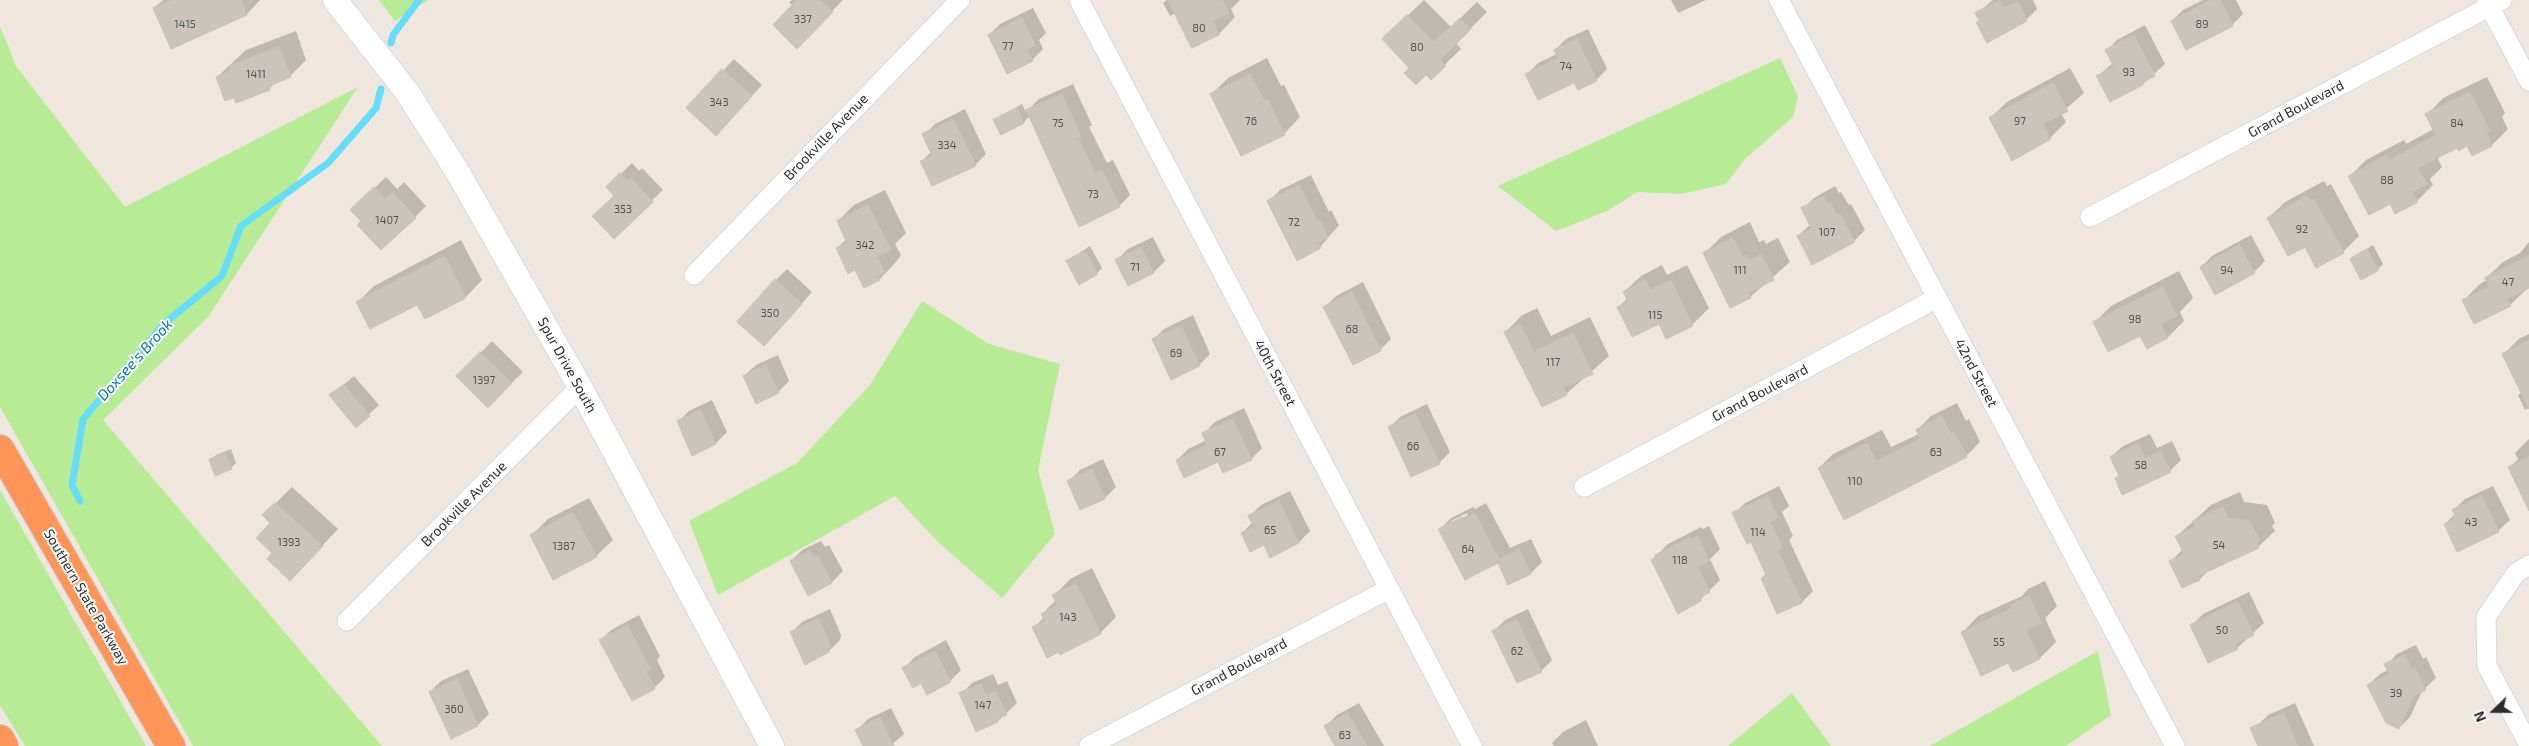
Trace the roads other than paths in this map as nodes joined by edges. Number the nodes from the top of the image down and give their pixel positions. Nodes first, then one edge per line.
1 (335, 0) edge
2 (960, 0) edge
3 (1079, 0) edge
4 (1779, 0) edge
5 (2493, 2) edge
6 (2529, 81) edge
7 (2090, 218) dead end
8 (694, 275) dead end
9 (1936, 298) junction
10 (580, 387) junction
11 (0, 449) edge
12 (1584, 487) dead end
13 (2529, 566) edge
14 (1389, 589) junction
15 (347, 621) dead end
16 (0, 739) edge
17 (2529, 745) edge
18 (4, 746) edge
19 (171, 746) edge
20 (772, 746) edge
21 (1089, 746) edge
22 (1472, 746) edge
23 (2175, 746) edge

1 - 10 street, Spur Drive South
2 - 8 street, Brookville Avenue
3 - 14 street, 40th Street
4 - 9 street, 42nd Street
5 - 6 street
5 - 7 street, Grand Boulevard
9 - 12 street, Grand Boulevard
9 - 23 street, 42nd Street
10 - 15 street, Brookville Avenue
10 - 20 street, Spur Drive South
11 - 19 highway, Southern State Parkway
13 - 17 street
14 - 21 street, Grand Boulevard
14 - 22 street, 40th Street
16 - 18 highway

